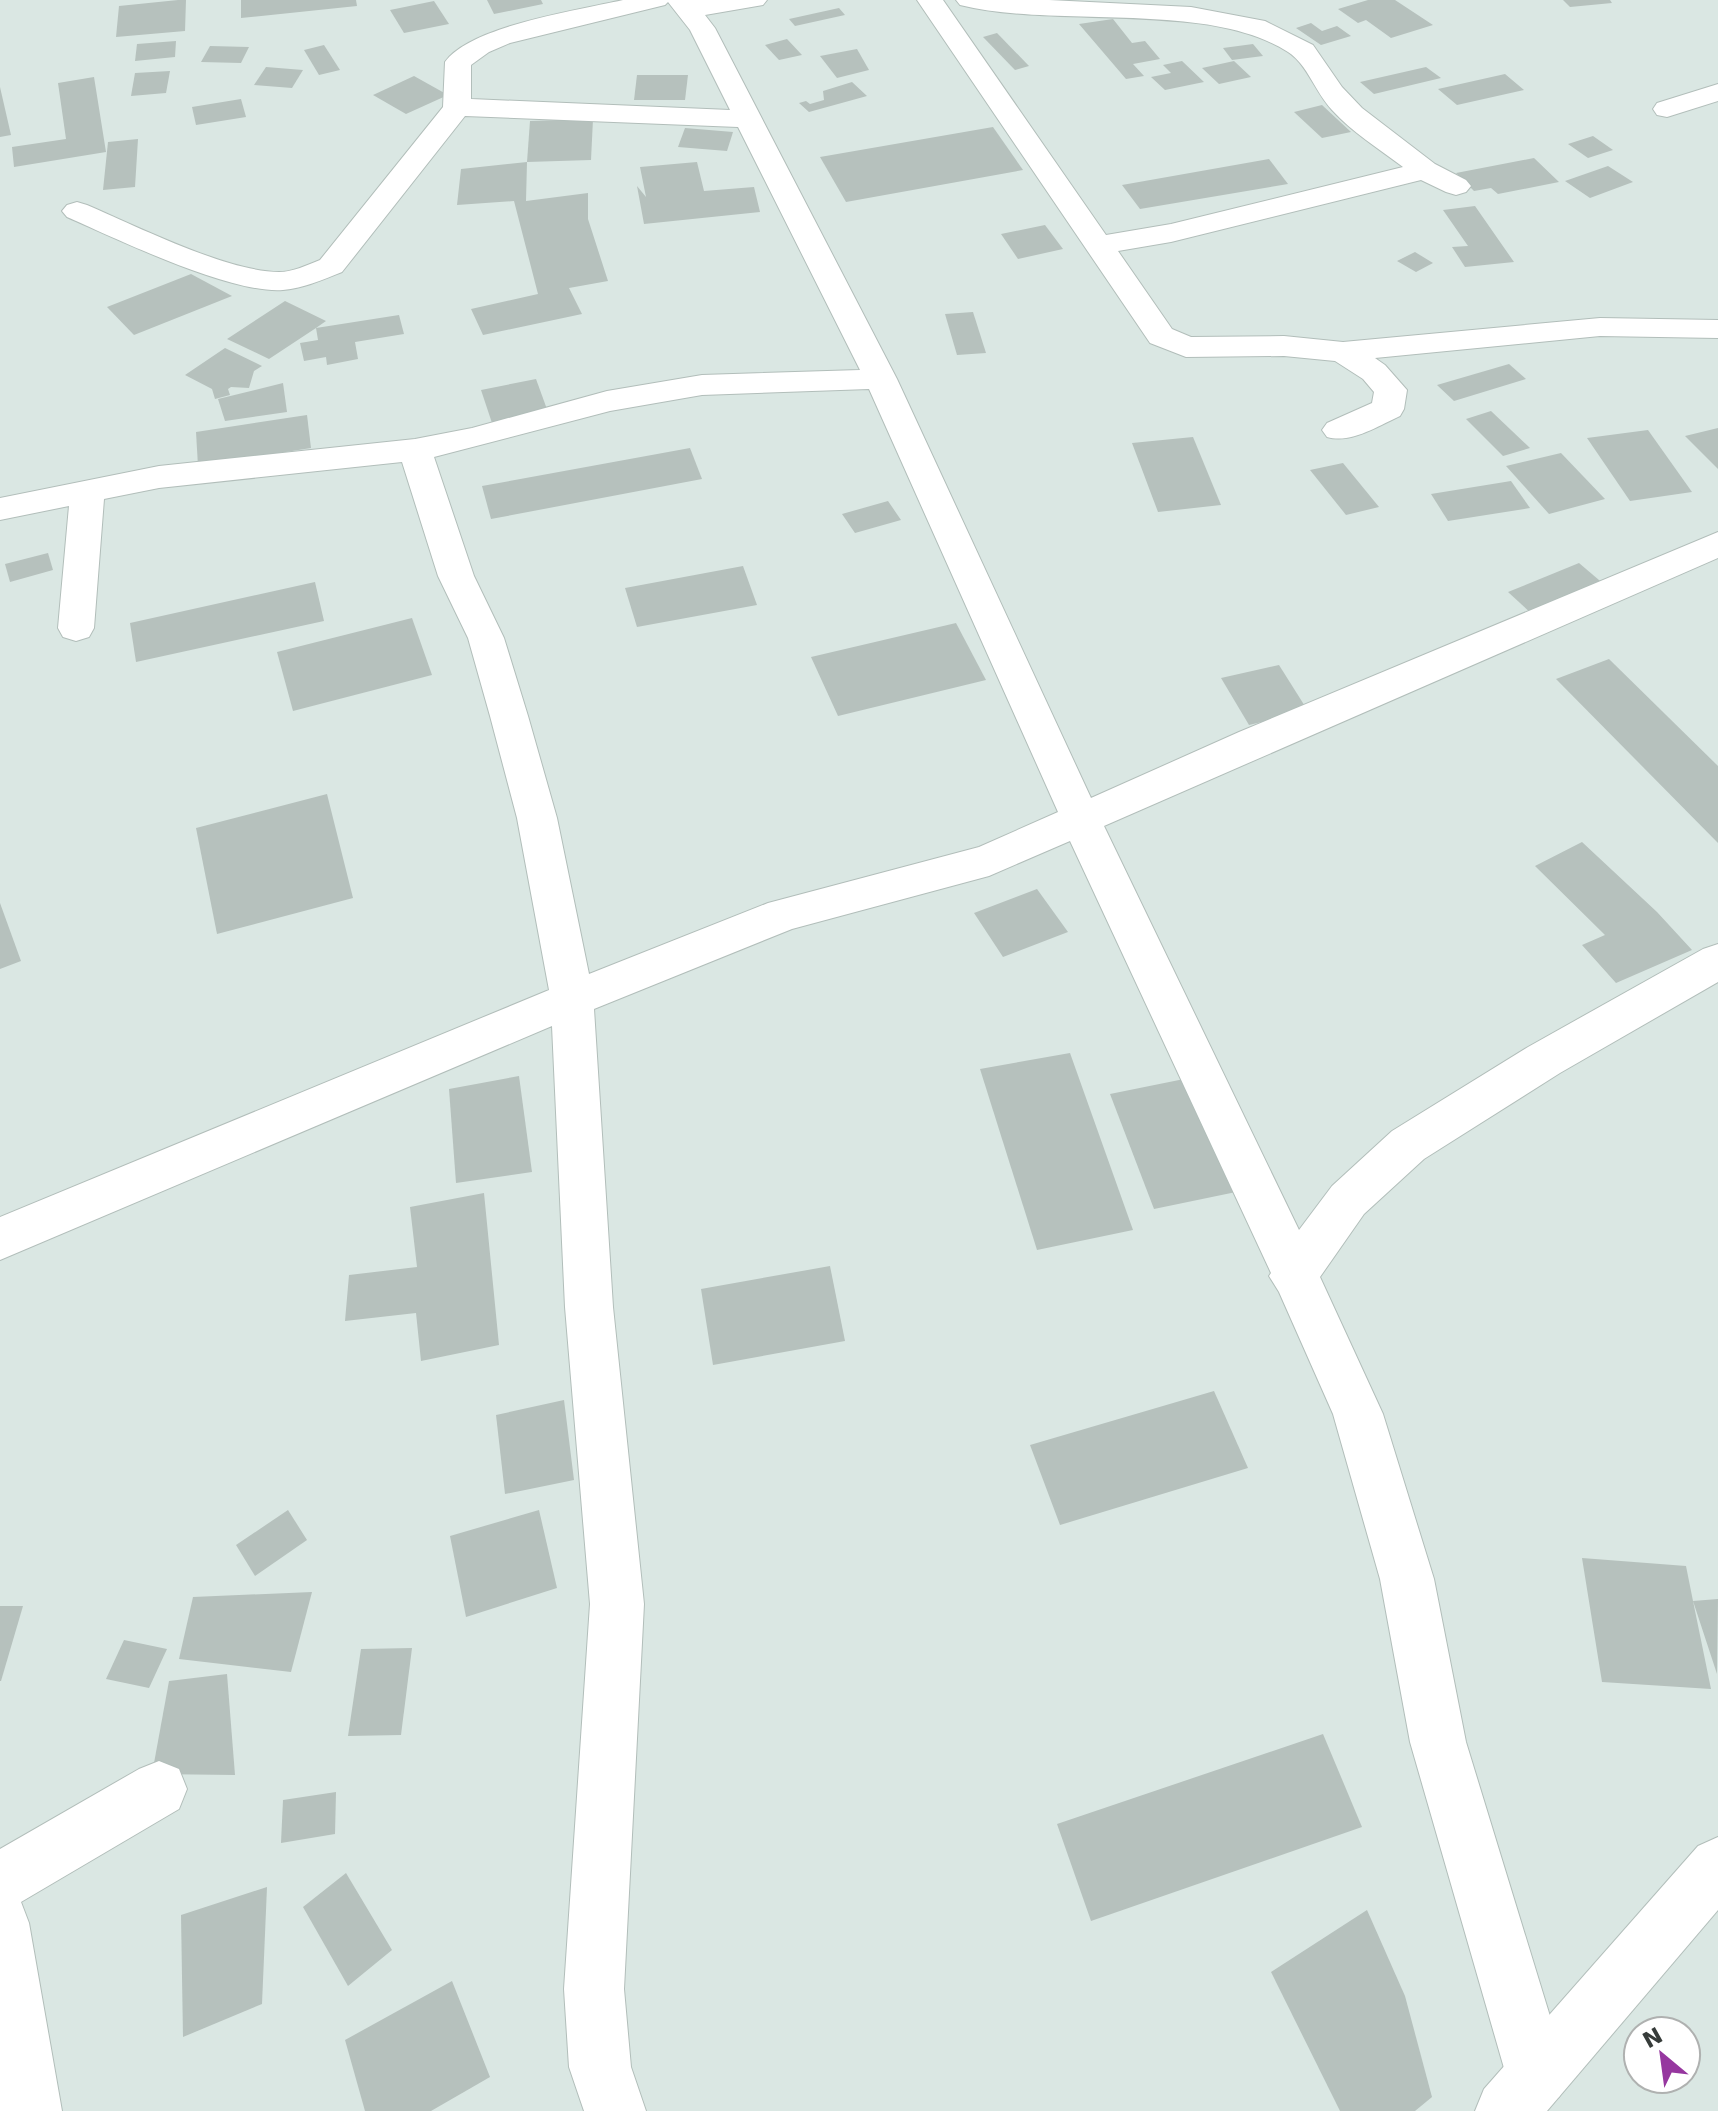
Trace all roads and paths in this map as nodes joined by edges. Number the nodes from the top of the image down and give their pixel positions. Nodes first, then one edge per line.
1 (754, 0) edge
2 (930, 0) edge
3 (969, 0) edge
4 (675, 3) edge
5 (1718, 92) edge
6 (457, 107) junction
7 (1667, 109) dead end
8 (748, 119) junction
9 (1425, 170) junction
10 (1456, 186) dead end
11 (77, 211) dead end
12 (1099, 245) junction
13 (1718, 329) edge
14 (1343, 352) junction
15 (881, 379) junction
16 (1339, 430) dead end
17 (415, 450) junction
18 (87, 494) junction
19 (0, 509) edge
20 (1718, 544) edge
21 (76, 628) dead end
22 (1081, 820) junction
23 (1715, 968) edge
24 (572, 999) junction
25 (0, 1239) edge
26 (1293, 1276) junction
27 (159, 1789) dead end
28 (1718, 1866) edge
29 (0, 1882) edge
30 (0, 1923) edge
31 (1522, 2093) edge
32 (31, 2111) edge
33 (615, 2111) edge

1 - 4 street
2 - 12 street
3 - 9 street
4 - 6 street
4 - 8 street
5 - 7 street
6 - 8 street
6 - 11 street
8 - 15 street
9 - 10 street
9 - 12 street
12 - 14 street
13 - 14 street
14 - 16 street
15 - 17 street
15 - 22 street
17 - 18 street
17 - 24 street
18 - 19 street
18 - 21 street
20 - 22 street
22 - 24 street
22 - 26 street
23 - 26 street
24 - 25 street
24 - 33 street
26 - 31 street
27 - 29 street
28 - 31 street
30 - 32 street

